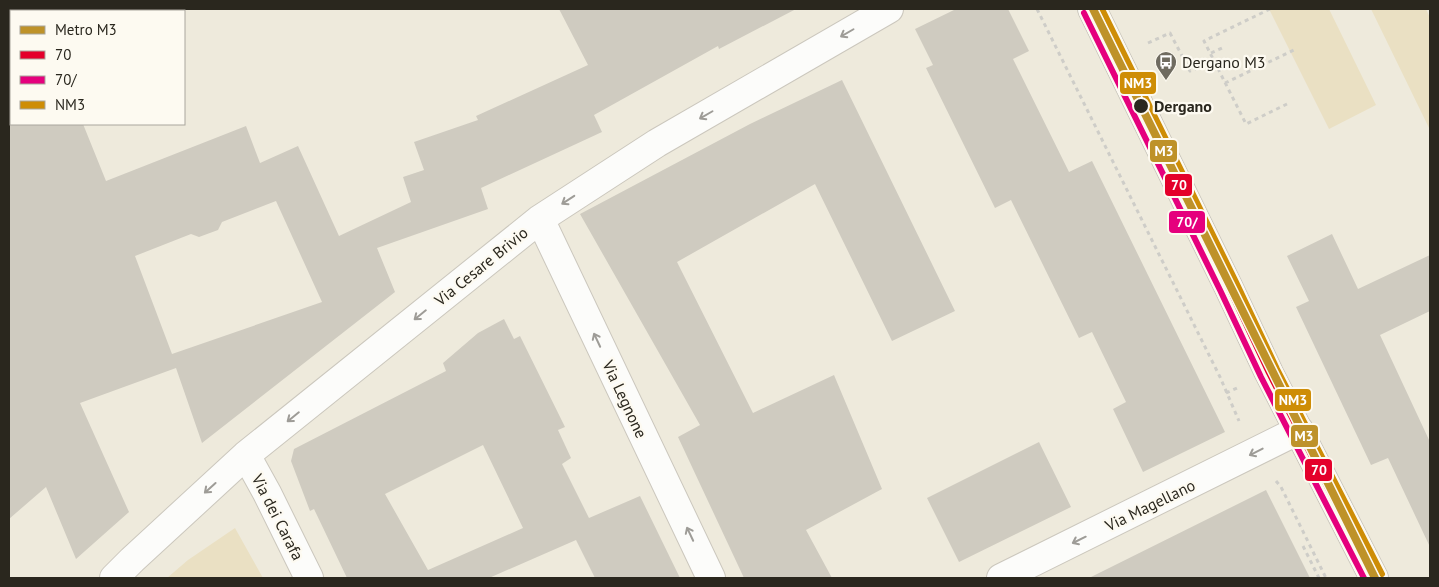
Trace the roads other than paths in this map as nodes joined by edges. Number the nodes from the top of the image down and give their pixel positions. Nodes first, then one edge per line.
1 (889, 9) edge
2 (1092, 9) edge
3 (540, 219) junction
4 (1299, 430) junction
5 (246, 455) junction
6 (114, 578) edge
7 (309, 578) edge
8 (711, 578) edge
9 (1001, 578) edge
10 (1374, 578) edge

1 -> 3 street, Via Cesare Brivio
2 - 4 street
3 -> 5 street, Via Cesare Brivio
8 -> 3 street, Via Legnone
4 -> 9 street, Via Magellano
4 - 10 street
5 -> 6 street, Via Cesare Brivio
5 - 7 street, Via dei Carafa

